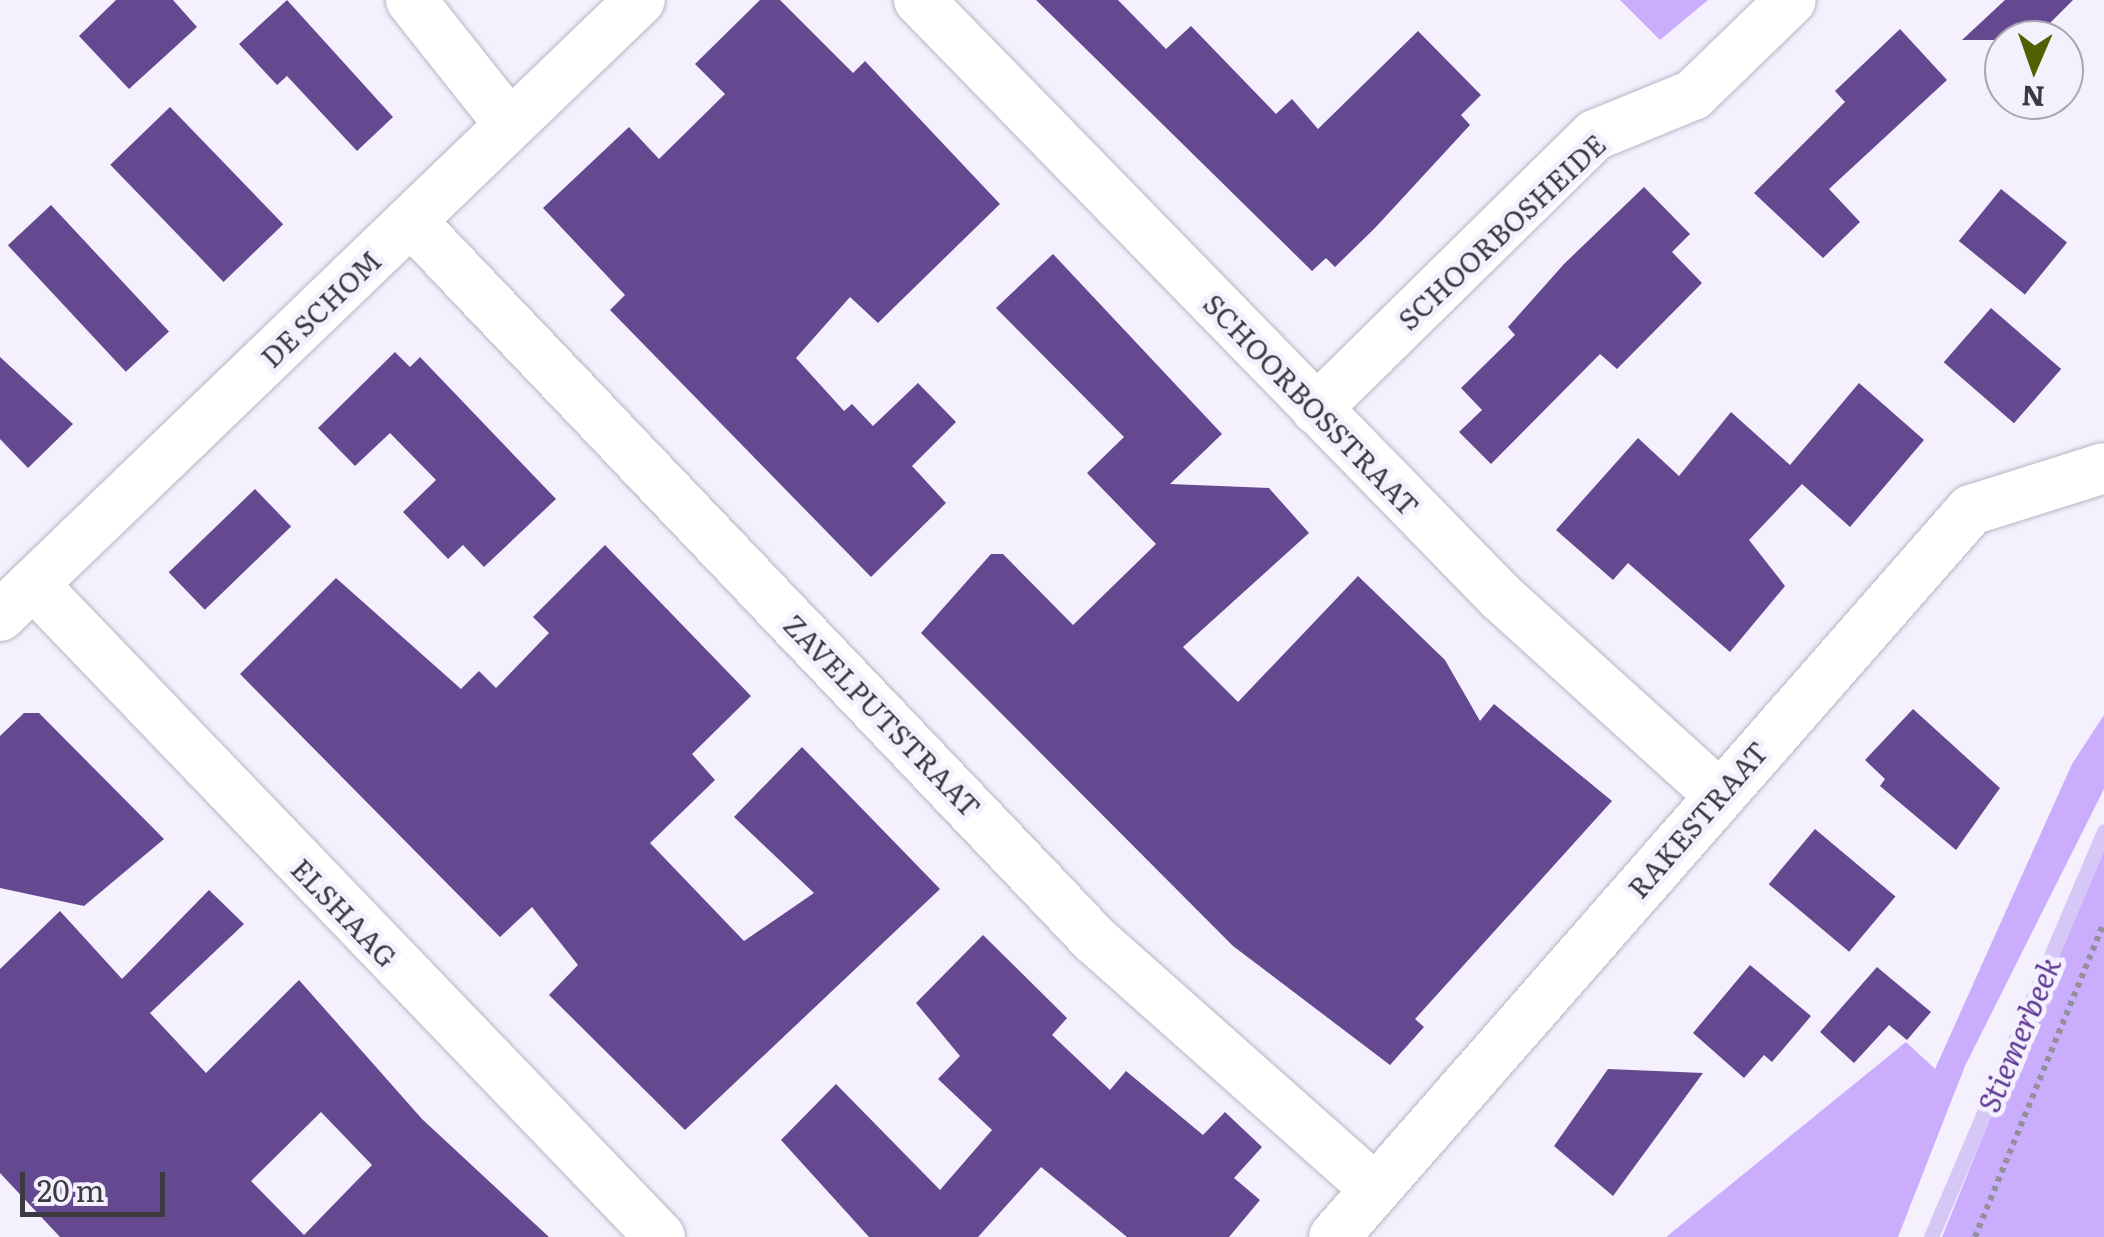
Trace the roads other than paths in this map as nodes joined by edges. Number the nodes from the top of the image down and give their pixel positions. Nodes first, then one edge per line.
1 (410, 0) edge
2 (640, 0) edge
3 (919, 0) edge
4 (1792, 0) edge
5 (510, 124) junction
6 (410, 221) junction
7 (1316, 409) junction
8 (2104, 468) edge
9 (16, 600) edge
10 (1718, 794) junction
11 (1375, 1189) junction
12 (660, 1237) edge
13 (1334, 1237) edge

1 - 5 street
2 - 5 street, DE SCHOM
3 - 7 street, SCHOORBOSSTRAAT
4 - 7 street, SCHOORBOSHEIDE
5 - 6 street, DE SCHOM
6 - 9 street, DE SCHOM
6 - 11 street, ZAVELPUTSTRAAT
7 - 10 street, SCHOORBOSSTRAAT
8 - 10 street, RAKESTRAAT
9 - 12 street, ELSHAAG
10 - 11 street, RAKESTRAAT
11 - 13 street, RAKESTRAAT

